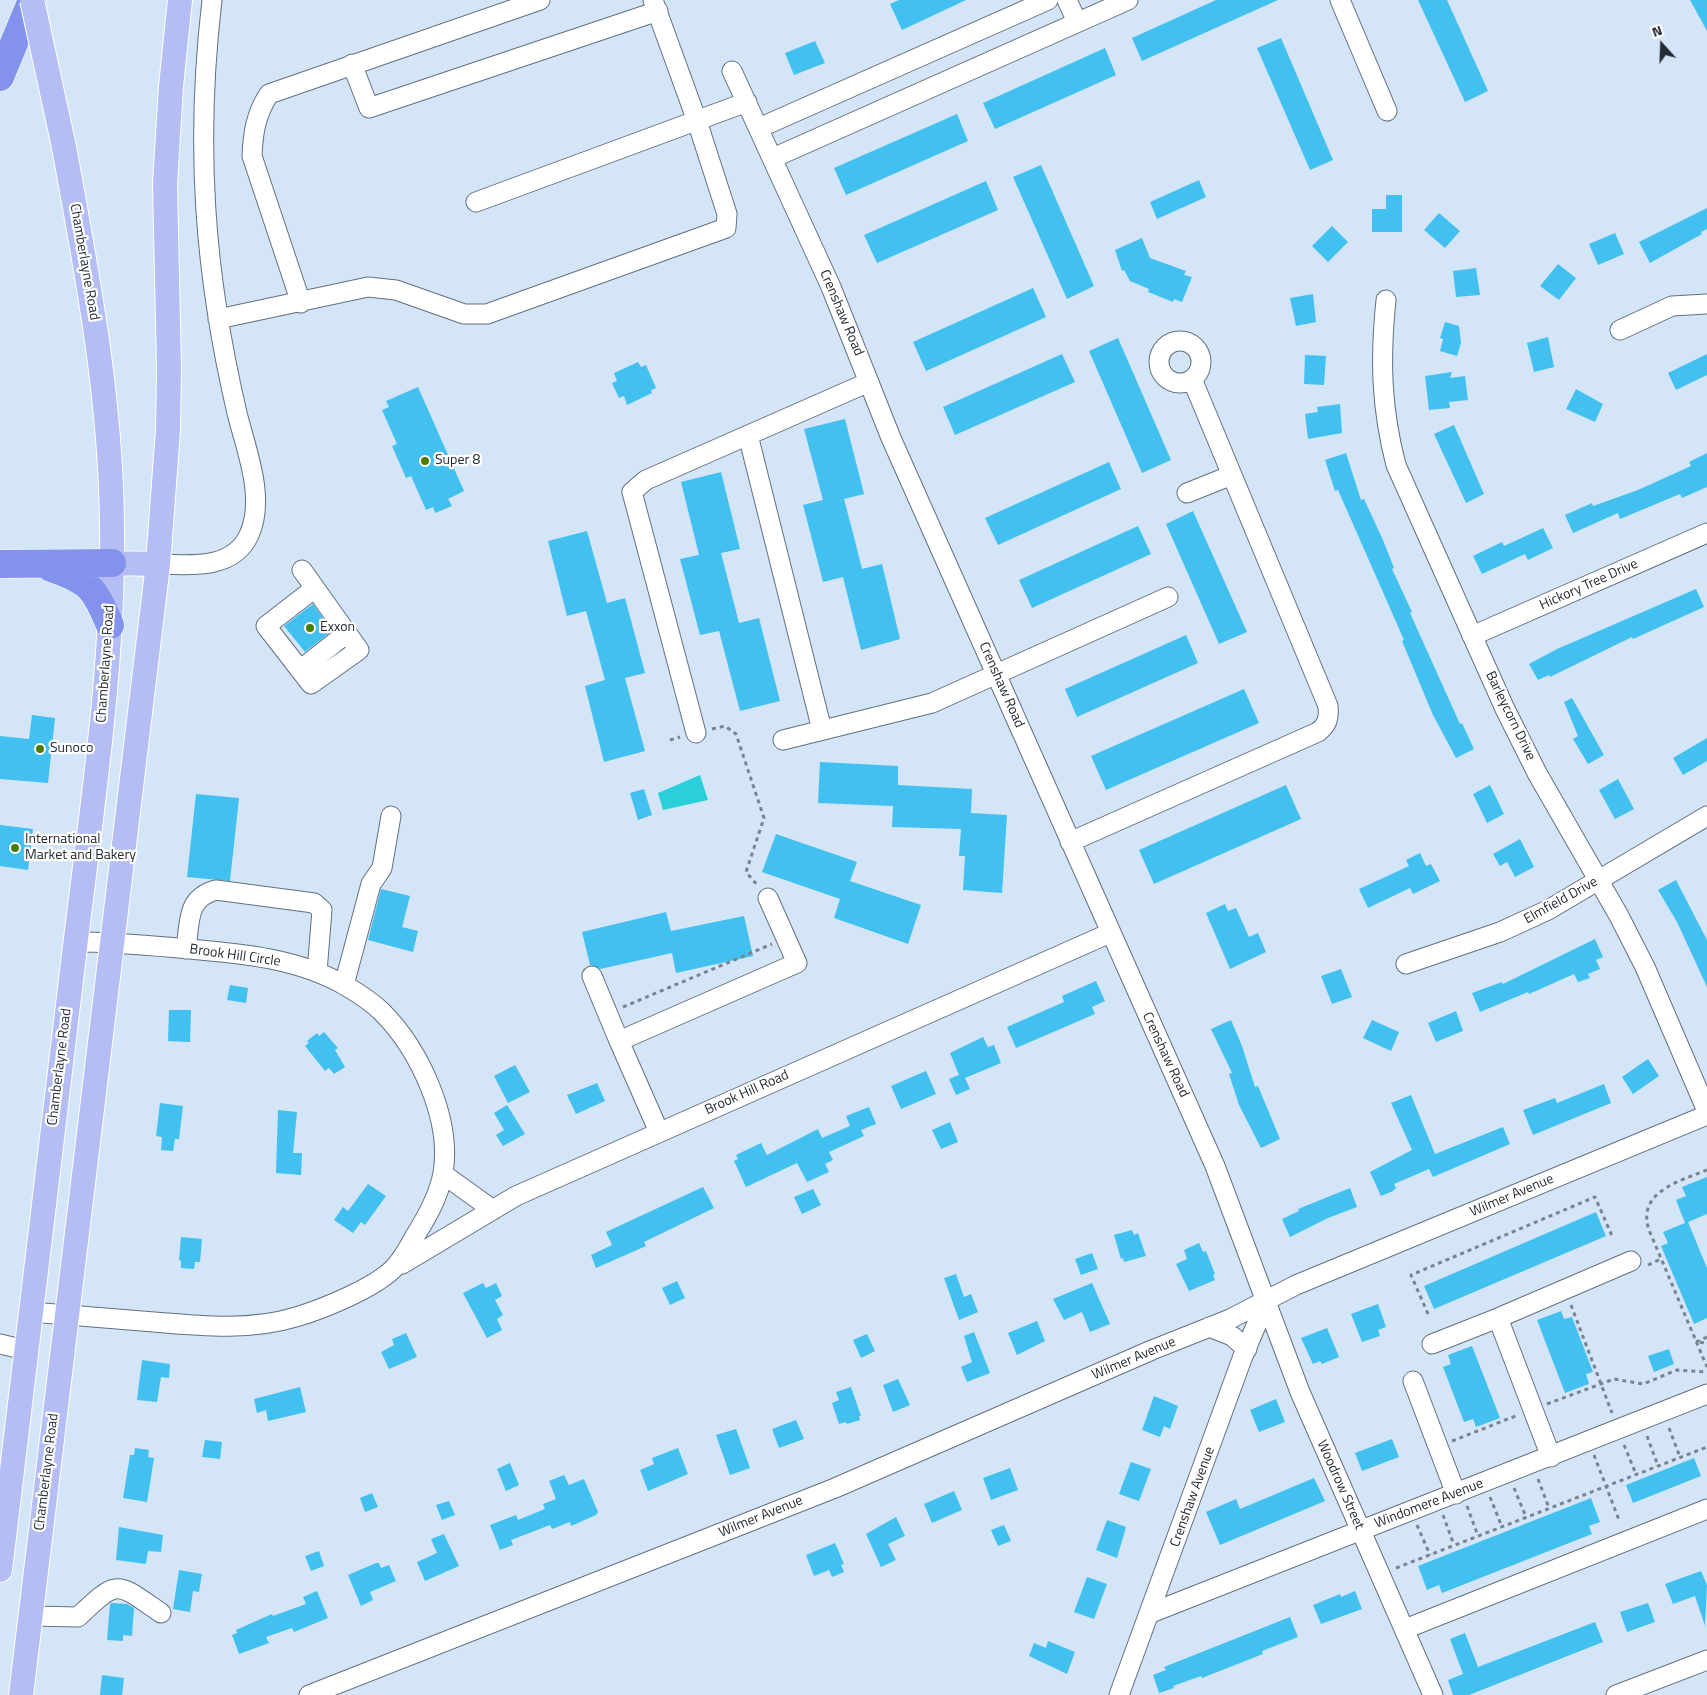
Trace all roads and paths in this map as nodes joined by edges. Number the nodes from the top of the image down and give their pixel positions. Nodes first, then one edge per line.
1 (32, 0) edge
2 (180, 0) edge
3 (212, 0) edge
4 (540, 0) edge
5 (1048, 0) edge
6 (1067, 0) edge
7 (1128, 0) edge
8 (1340, 0) edge
9 (655, 5) edge
10 (1077, 22) junction
11 (352, 64) junction
12 (732, 71) dead end
13 (0, 77) edge
14 (747, 102) junction
15 (1387, 111) dead end
16 (698, 121) junction
17 (759, 128) junction
18 (773, 158) junction
19 (476, 202) dead end
20 (1386, 300) dead end
21 (301, 303) junction
22 (1707, 304) edge
23 (218, 319) junction
24 (1620, 330) dead end
25 (1192, 379) dead end
26 (869, 382) junction
27 (748, 435) junction
28 (1232, 475) junction
29 (1187, 493) dead end
30 (1707, 533) edge
31 (112, 563) junction
32 (0, 564) edge
33 (37, 564) junction
34 (158, 564) junction
35 (302, 570) dead end
36 (315, 588) junction
37 (1168, 597) dead end
38 (110, 625) junction
39 (1472, 636) junction
40 (997, 676) junction
41 (822, 730) junction
42 (696, 733) junction
43 (670, 740) dead end
44 (783, 740) dead end
45 (392, 816) dead end
46 (1707, 816) edge
47 (1070, 842) junction
48 (1599, 880) junction
49 (768, 898) joint
50 (1110, 933) junction
51 (76, 942) junction
52 (112, 942) junction
53 (186, 949) junction
54 (778, 949) dead end
55 (1406, 964) dead end
56 (317, 972) junction
57 (592, 976) dead end
58 (344, 985) junction
59 (618, 1010) dead end
60 (619, 1041) junction
61 (1707, 1113) edge
62 (659, 1132) junction
63 (1707, 1170) edge
64 (443, 1174) junction
65 (493, 1210) junction
66 (1612, 1236) dead end
67 (1661, 1259) junction
68 (1637, 1264) joint
69 (393, 1270) junction
70 (1267, 1300) junction
71 (1569, 1300) dead end
72 (31, 1312) junction
73 (1428, 1314) dead end
74 (66, 1315) junction
75 (1498, 1318) junction
76 (1209, 1327) junction
77 (1707, 1337) edge
78 (1696, 1342) junction
79 (1707, 1343) edge
80 (0, 1344) edge
81 (1432, 1344) dead end
82 (1247, 1349) junction
83 (26, 1350) junction
84 (1707, 1367) edge
85 (1707, 1372) edge
86 (1413, 1381) dead end
87 (1601, 1383) junction
88 (1707, 1394) edge
89 (1542, 1406) dead end
90 (1523, 1413) dead end
91 (1612, 1414) dead end
92 (1668, 1425) dead end
93 (1646, 1433) dead end
94 (1623, 1442) dead end
95 (1446, 1444) dead end
96 (1707, 1447) edge
97 (1593, 1454) dead end
98 (1551, 1457) junction
99 (1680, 1457) junction
100 (1658, 1466) junction
101 (1636, 1474) junction
102 (1537, 1476) dead end
103 (1513, 1485) dead end
104 (1606, 1486) junction
105 (1489, 1494) dead end
106 (1461, 1498) junction
107 (1550, 1508) junction
108 (1707, 1509) edge
109 (1442, 1512) dead end
110 (1526, 1517) junction
111 (1619, 1520) dead end
112 (1416, 1523) dead end
113 (1502, 1527) junction
114 (1361, 1531) junction
115 (1478, 1536) junction
116 (1454, 1545) junction
117 (1430, 1555) junction
118 (1393, 1569) dead end
119 (0, 1570) edge
120 (161, 1613) dead end
121 (1151, 1613) junction
122 (30, 1616) junction
123 (1405, 1628) junction
124 (1707, 1660) edge
125 (313, 1694) edge
126 (21, 1695) edge
127 (1119, 1695) edge
128 (1433, 1695) edge
129 (1616, 1695) edge

1 - 13 highway
1 - 31 main road, Chamberlayne Road, bridge
2 - 34 main road, Chamberlayne Road
3 - 23 street
4 - 11 street
5 - 17 street
6 - 10 street
7 - 10 street
8 - 15 street
9 - 11 street
9 - 16 street
10 - 18 street
11 - 21 street
12 - 14 street, Crenshaw Road
14 - 16 street
14 - 17 street, Crenshaw Road
16 - 19 street
16 - 21 street
17 - 18 street, Crenshaw Road
18 - 26 street, Crenshaw Road
20 - 39 street, Barleycorn Drive
21 - 23 street
22 - 24 street
23 - 34 street
25 - 28 street
26 - 27 street
26 - 40 street, Crenshaw Road
27 - 41 street
27 - 42 street
28 - 29 street
28 - 47 street
30 - 39 street, Hickory Tree Drive
31 - 33 highway
31 - 34 main road
31 - 38 main road, Chamberlayne Road
32 - 33 highway
33 - 38 highway
34 - 52 main road, Chamberlayne Road
35 - 36 street
36 - 36 street
37 - 40 street
38 - 51 main road, Chamberlayne Road
39 - 48 street, Barleycorn Drive
40 - 41 street
40 - 47 street, Crenshaw Road
41 - 44 street
42 - 43 path
42 - 49 path
45 - 58 street
46 - 48 street, Elmfield Drive
47 - 50 street, Crenshaw Road
48 - 55 street, Elmfield Drive
48 - 61 street, Barleycorn Drive
49 - 60 street
50 - 62 street, Brook Hill Road
50 - 70 street, Crenshaw Road
51 - 52 street, Brook Hill Circle
51 - 72 main road, Chamberlayne Road
52 - 53 street, Brook Hill Circle
52 - 74 main road, Chamberlayne Road
53 - 56 street, Brook Hill Circle
53 - 56 street
54 - 59 path
56 - 58 street, Brook Hill Circle
57 - 60 street
58 - 64 street, Brook Hill Circle
60 - 62 street
61 - 70 street, Wilmer Avenue
62 - 65 street, Brook Hill Road
63 - 67 path
64 - 65 street
64 - 69 street, Brook Hill Circle
65 - 69 street, Brook Hill Road
66 - 73 path
67 - 68 path
67 - 78 path
68 - 75 street
69 - 74 street, Brook Hill Circle
70 - 76 street, Wilmer Avenue
70 - 82 street, Crenshaw Avenue
70 - 114 street, Woodrow Street
71 - 87 path
72 - 74 street, Brook Hill Circle
72 - 83 main road, Chamberlayne Road
74 - 122 main road, Chamberlayne Road
75 - 81 street
75 - 98 street
76 - 82 street
76 - 125 street, Wilmer Avenue
77 - 78 path
78 - 79 path
78 - 84 path
80 - 83 street
82 - 121 street, Crenshaw Avenue
83 - 119 main road, Chamberlayne Road
85 - 87 path
86 - 106 street
87 - 89 path
87 - 91 path
88 - 98 street, Windomere Avenue
90 - 95 path
92 - 99 path
93 - 100 path
94 - 101 path
96 - 99 path
97 - 104 path
98 - 106 street, Windomere Avenue
99 - 100 path
100 - 101 path
101 - 104 path
102 - 107 path
103 - 110 path
104 - 107 path
104 - 111 path
105 - 113 path
106 - 114 street, Windomere Avenue
106 - 115 path
107 - 110 path
108 - 123 street
109 - 116 path
110 - 113 path
112 - 117 path
113 - 115 path
114 - 121 street, Windomere Avenue
114 - 123 street, Woodrow Street
115 - 116 path
116 - 117 path
117 - 118 path
120 - 122 street
121 - 127 street, Crenshaw Avenue
122 - 126 main road, Chamberlayne Road
123 - 128 street, Woodrow Street
124 - 129 street

